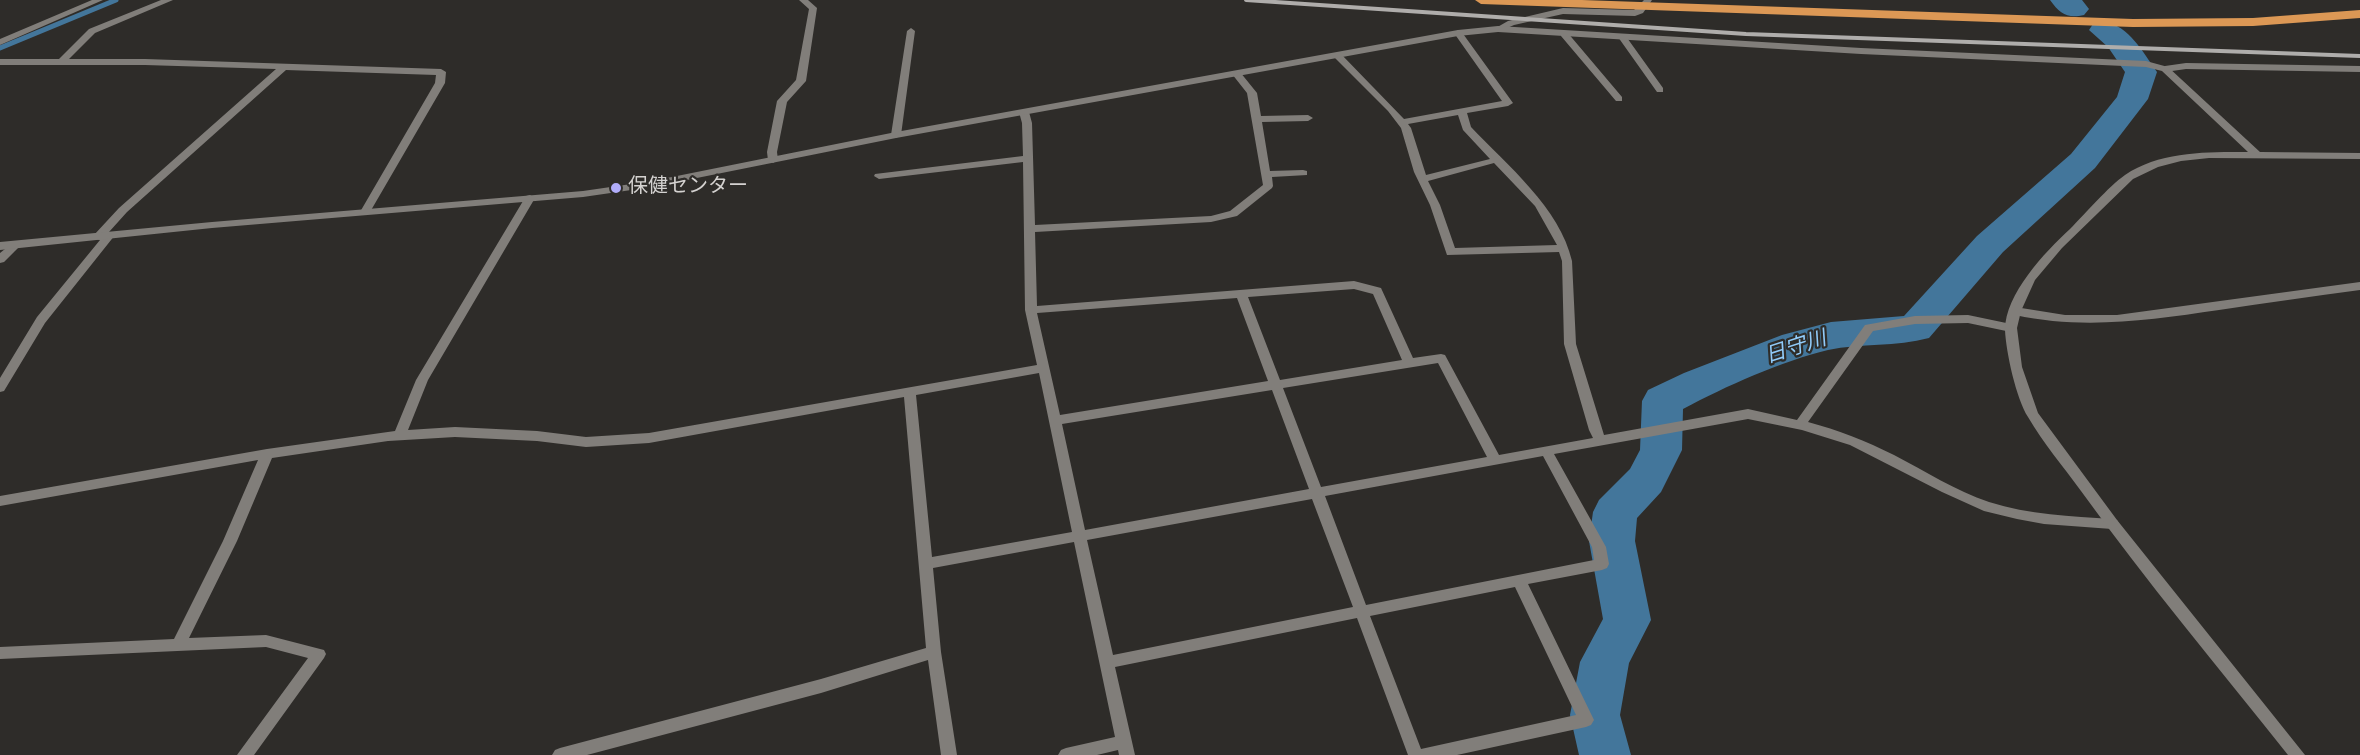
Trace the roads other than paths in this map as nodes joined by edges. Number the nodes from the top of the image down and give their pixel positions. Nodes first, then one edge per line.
1 (99, 0) edge
2 (170, 0) edge
3 (803, 0) edge
4 (1481, 0) edge
5 (1646, 3) edge
6 (2360, 14) edge
7 (1498, 28) junction
8 (911, 31) dead end
9 (1458, 33) junction
10 (1564, 33) junction
11 (1622, 37) junction
12 (0, 42) edge
13 (1337, 55) junction
14 (0, 62) edge
15 (61, 62) junction
16 (285, 66) junction
17 (2165, 69) junction
18 (2360, 69) edge
19 (1237, 74) junction
20 (1660, 90) dead end
21 (1620, 99) dead end
22 (1462, 111) junction
23 (1024, 112) junction
24 (1308, 118) dead end
25 (1256, 119) junction
26 (1402, 122) junction
27 (896, 135) junction
28 (2257, 155) junction
29 (2360, 156) edge
30 (1028, 158) junction
31 (1496, 159) junction
32 (773, 160) junction
33 (1303, 173) dead end
34 (1266, 174) junction
35 (879, 176) dead end
36 (1422, 179) junction
37 (530, 198) junction
38 (365, 212) junction
39 (1029, 229) junction
40 (104, 236) junction
41 (15, 245) junction
42 (0, 246) edge
43 (1564, 248) junction
44 (0, 259) edge
45 (2360, 286) edge
46 (1241, 294) junction
47 (1031, 310) junction
48 (2015, 311) junction
49 (2011, 328) junction
50 (1409, 363) junction
51 (1044, 368) junction
52 (1276, 385) junction
53 (0, 388) edge
54 (909, 392) junction
55 (1055, 420) junction
56 (1801, 423) junction
57 (400, 435) junction
58 (1601, 441) junction
59 (1546, 451) junction
60 (267, 454) junction
61 (1495, 460) junction
62 (1316, 493) junction
63 (0, 501) edge
64 (2112, 524) junction
65 (1080, 536) junction
66 (926, 564) junction
67 (1519, 580) junction
68 (1361, 612) junction
69 (179, 645) junction
70 (934, 652) junction
71 (0, 653) edge
72 (1107, 662) junction
73 (1125, 749) edge
74 (1449, 752) edge
75 (244, 755) edge
76 (560, 755) edge
77 (949, 755) edge
78 (1066, 755) edge
79 (1416, 755) edge
80 (1424, 755) edge
81 (2297, 755) edge

1 - 12 street
2 - 15 street
3 - 32 street
4 - 5 highway
5 - 6 highway
5 - 7 street
7 - 9 street
7 - 10 street
8 - 27 street
9 - 13 street
9 - 22 street
10 - 11 street
10 - 21 street
11 - 17 street
11 - 20 street
13 - 19 street
13 - 26 street
14 - 15 street
15 - 16 street
16 - 38 street
16 - 40 street
17 - 18 street
17 - 28 street
19 - 23 street
19 - 25 street
22 - 26 street
22 - 31 street
23 - 27 street
23 - 30 street
24 - 25 street
25 - 34 street
26 - 36 street
27 - 32 street
28 - 29 street
28 - 48 street
30 - 35 street
30 - 39 street
31 - 36 street
31 - 43 street
32 - 37 street
33 - 34 street
34 - 39 street
36 - 43 street
37 - 38 street
37 - 57 street
38 - 40 street
39 - 47 street
40 - 41 street
40 - 53 street
41 - 42 street
41 - 44 street
43 - 58 street
45 - 48 street
46 - 47 street
46 - 50 street
46 - 52 street
47 - 51 street
48 - 49 street
49 - 56 street
49 - 64 street
50 - 52 street
50 - 61 street
51 - 54 street
51 - 55 street
52 - 55 street
52 - 62 street
54 - 57 street
54 - 66 street
55 - 65 street
56 - 58 street
56 - 64 street
57 - 60 street
58 - 59 street
59 - 61 street
59 - 67 street
60 - 63 street
60 - 69 street
61 - 62 street
62 - 65 street
62 - 68 street
64 - 81 street
65 - 66 street
65 - 72 street
66 - 70 street
67 - 68 street
67 - 74 street
68 - 72 street
68 - 79 street
69 - 71 street
69 - 75 street
70 - 76 street
70 - 77 street
72 - 73 street
73 - 78 street
74 - 80 street

